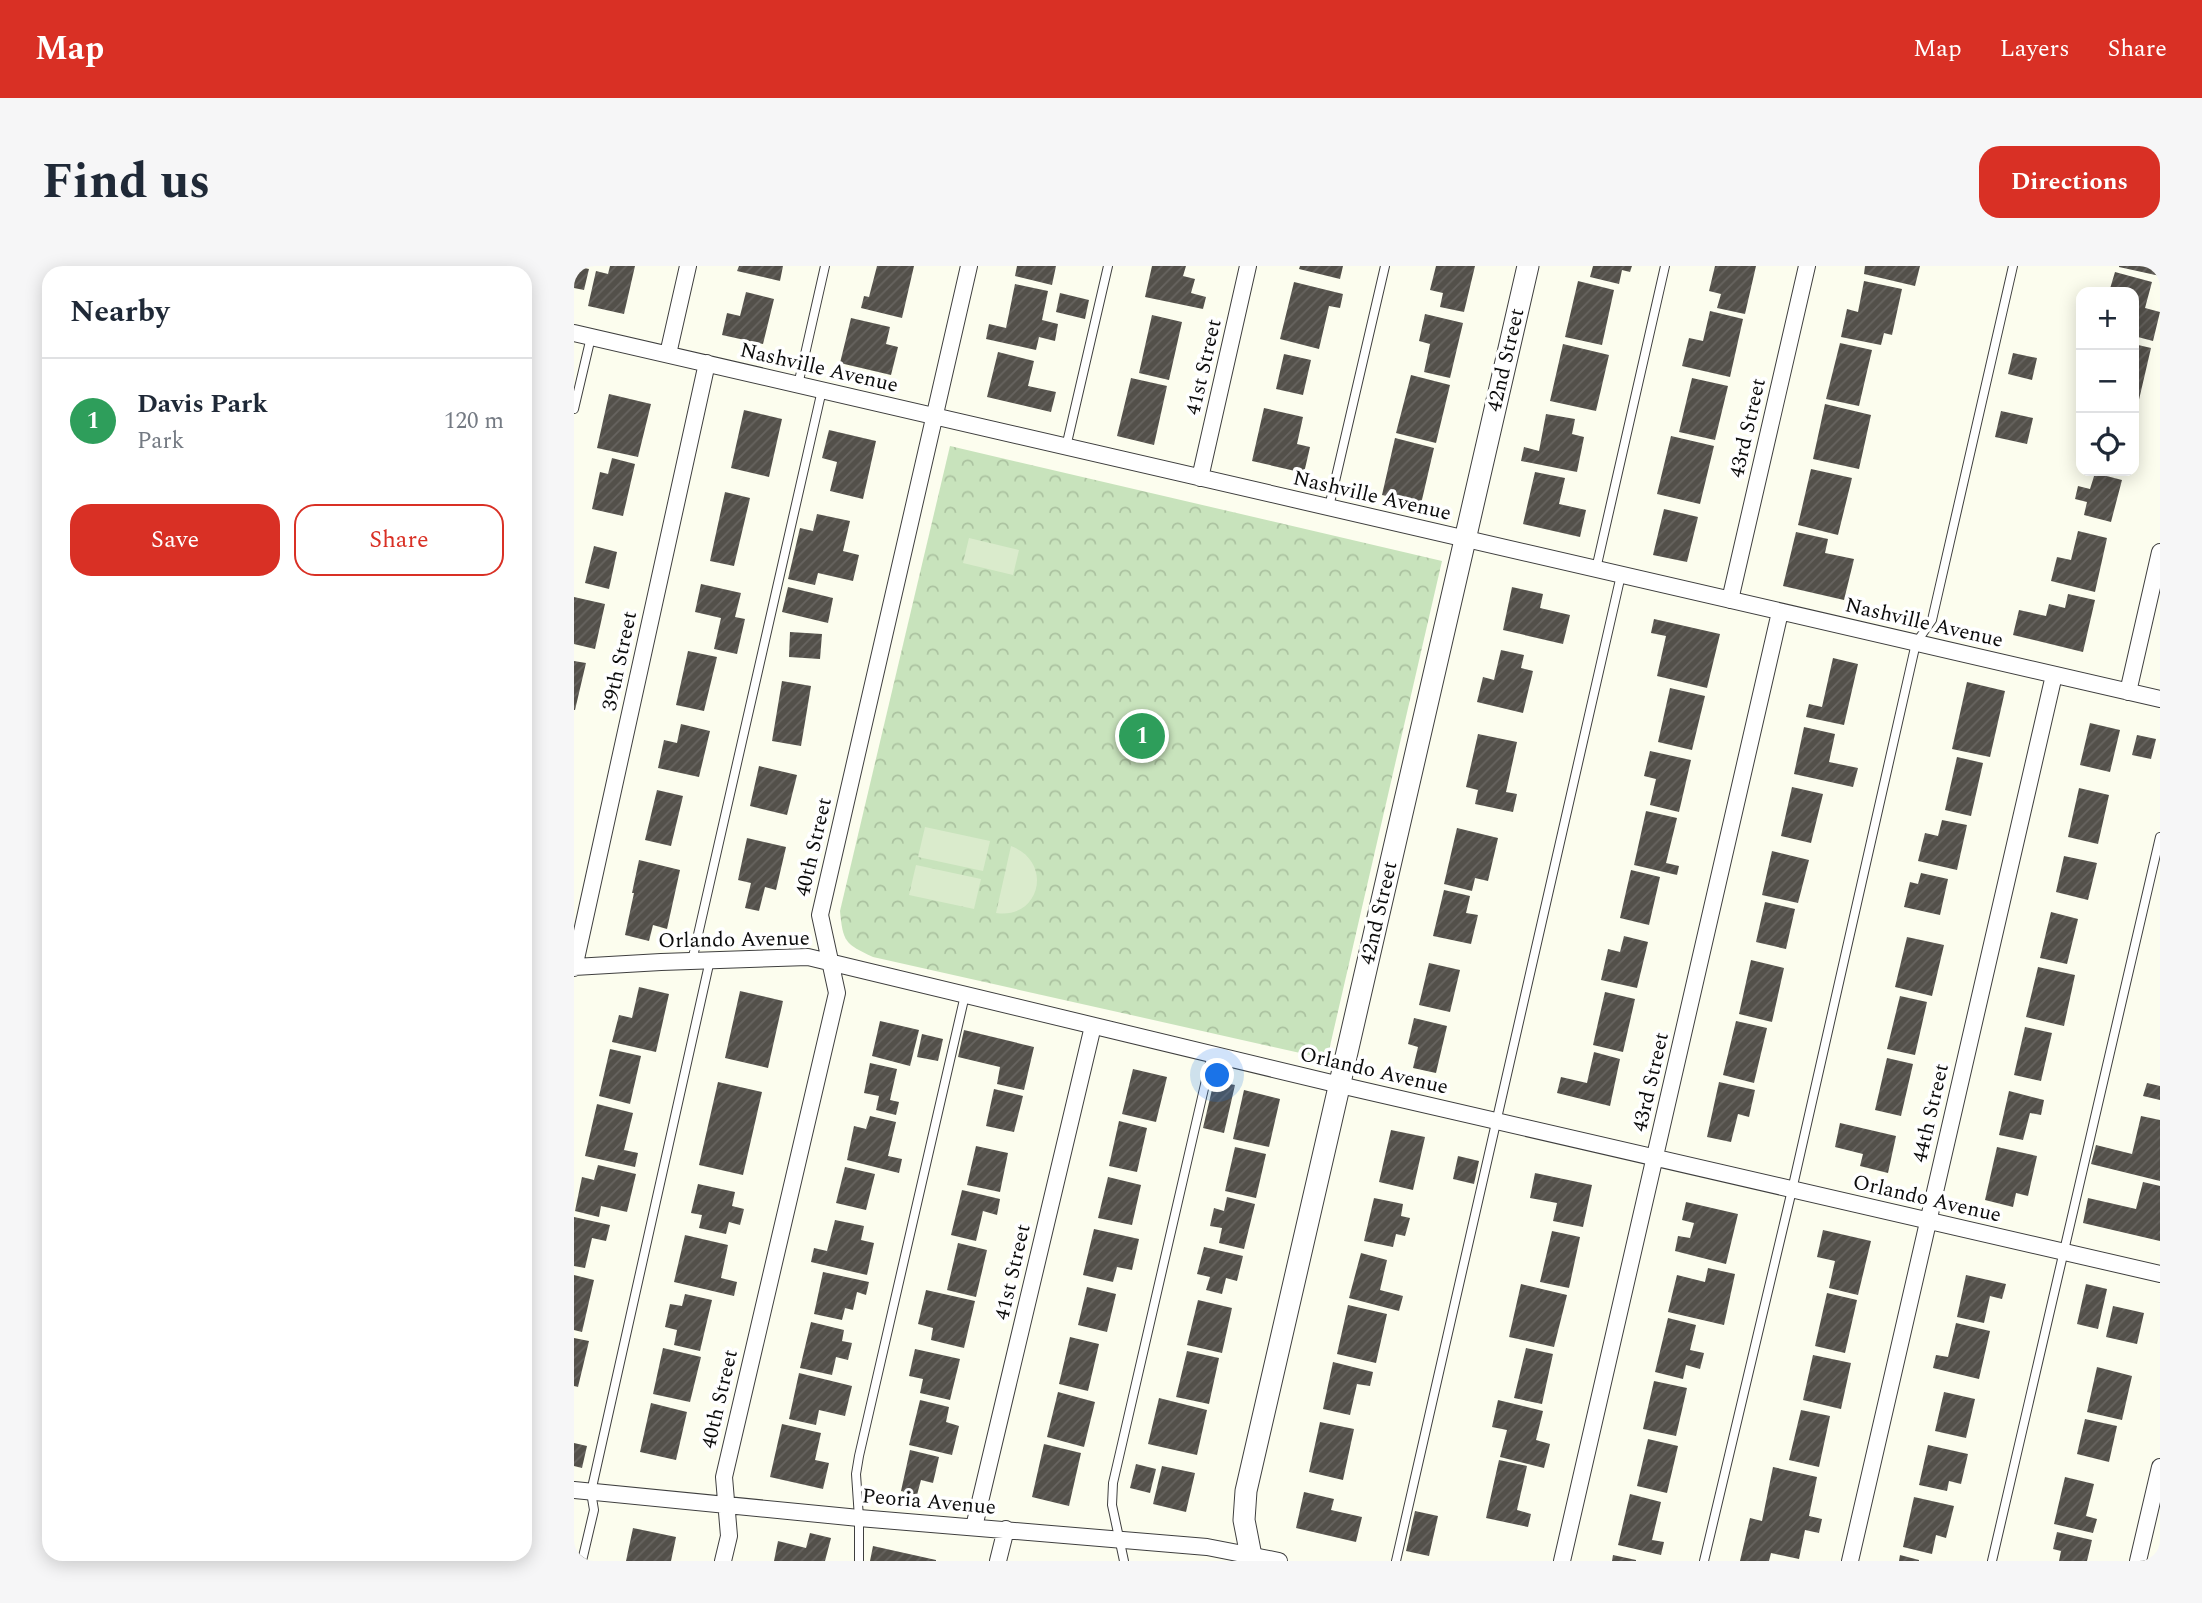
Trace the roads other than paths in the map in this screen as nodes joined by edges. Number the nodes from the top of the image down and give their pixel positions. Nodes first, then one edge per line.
1 (688, 266) edge
2 (825, 266) edge
3 (969, 266) edge
4 (1108, 266) edge
5 (1248, 266) edge
6 (1385, 266) edge
7 (1528, 266) edge
8 (1665, 266) edge
9 (1807, 266) edge
10 (2013, 266) edge
11 (574, 333) edge
12 (591, 337) junction
13 (668, 355) junction
14 (707, 363) junction
15 (798, 384) junction
16 (822, 390) junction
17 (574, 409) edge
18 (934, 416) junction
19 (1066, 447) junction
20 (1200, 478) junction
21 (1329, 508) junction
22 (1464, 539) junction
23 (2160, 552) edge
24 (1595, 569) junction
25 (1622, 575) junction
26 (1730, 600) junction
27 (1780, 612) junction
28 (1916, 643) junction
29 (2054, 675) junction
30 (2128, 692) junction
31 (2160, 699) edge
32 (2160, 837) edge
33 (710, 960) junction
34 (692, 961) junction
35 (831, 963) junction
36 (574, 967) edge
37 (965, 995) junction
38 (1093, 1026) junction
39 (1212, 1054) junction
40 (1340, 1085) junction
41 (1496, 1121) junction
42 (1654, 1158) junction
43 (1792, 1190) junction
44 (1928, 1221) junction
45 (2063, 1252) junction
46 (2160, 1275) edge
47 (2160, 1466) edge
48 (574, 1490) edge
49 (591, 1492) junction
50 (726, 1506) junction
51 (859, 1518) junction
52 (974, 1527) junction
53 (1006, 1530) junction
54 (1119, 1540) junction
55 (1252, 1558) edge
56 (582, 1561) edge
57 (723, 1561) edge
58 (859, 1561) edge
59 (998, 1561) edge
60 (1124, 1561) edge
61 (1279, 1561) edge
62 (1396, 1561) edge
63 (1562, 1561) edge
64 (1704, 1561) edge
65 (1850, 1561) edge
66 (1992, 1561) edge
67 (2138, 1561) edge

1 - 13 street
2 - 15 lane
3 - 18 street, 40th Street
4 - 19 lane
5 - 20 street, 41st Street
6 - 21 lane
7 - 22 street, 42nd Street
8 - 24 lane
9 - 26 street, 43rd Street
10 - 28 lane
11 - 12 street, Nashville Avenue
12 - 13 street, Nashville Avenue
12 - 17 lane
13 - 14 street, Nashville Avenue
14 - 15 street, Nashville Avenue
14 - 36 street, 39th Street
15 - 16 street, Nashville Avenue
16 - 18 street, Nashville Avenue
16 - 34 lane
18 - 19 street, Nashville Avenue
18 - 35 street, 40th Street
19 - 20 street, Nashville Avenue
20 - 21 street, Nashville Avenue
21 - 22 street, Nashville Avenue
22 - 24 street, Nashville Avenue
22 - 40 street, 42nd Street
23 - 30 street
24 - 25 street, Nashville Avenue
25 - 26 street, Nashville Avenue
25 - 41 lane
26 - 27 street, Nashville Avenue
27 - 28 street, Nashville Avenue
27 - 42 street, 43rd Street
28 - 29 street, Nashville Avenue
28 - 43 lane
29 - 30 street, Nashville Avenue
29 - 44 street, 44th Street
30 - 31 street, Nashville Avenue
32 - 45 lane
33 - 34 street, Orlando Avenue
33 - 35 street, Orlando Avenue
33 - 49 lane
34 - 36 street, Orlando Avenue
35 - 37 street, Orlando Avenue
35 - 50 street, 40th Street
37 - 38 street, Orlando Avenue
37 - 51 lane
38 - 39 street, Orlando Avenue
38 - 52 street, 41st Street
39 - 40 street, Orlando Avenue
39 - 54 lane
40 - 41 street, Orlando Avenue
40 - 55 street, 42nd Street
41 - 42 street, Orlando Avenue
41 - 62 lane
42 - 43 street, Orlando Avenue
42 - 63 street, 43rd Street
43 - 44 street, Orlando Avenue
43 - 64 lane
44 - 45 street, Orlando Avenue
44 - 65 street, 44th Street
45 - 46 street, Orlando Avenue
45 - 66 lane
47 - 67 street
48 - 49 street, Peoria Avenue
49 - 50 street, Peoria Avenue
49 - 56 lane
50 - 51 street, Peoria Avenue
50 - 57 street, 40th Street
51 - 52 street, Peoria Avenue
51 - 58 lane
52 - 53 street, Peoria Avenue
53 - 54 street, Peoria Avenue
53 - 59 street
54 - 55 street, Peoria Avenue
54 - 60 lane
55 - 61 street, Peoria Avenue

